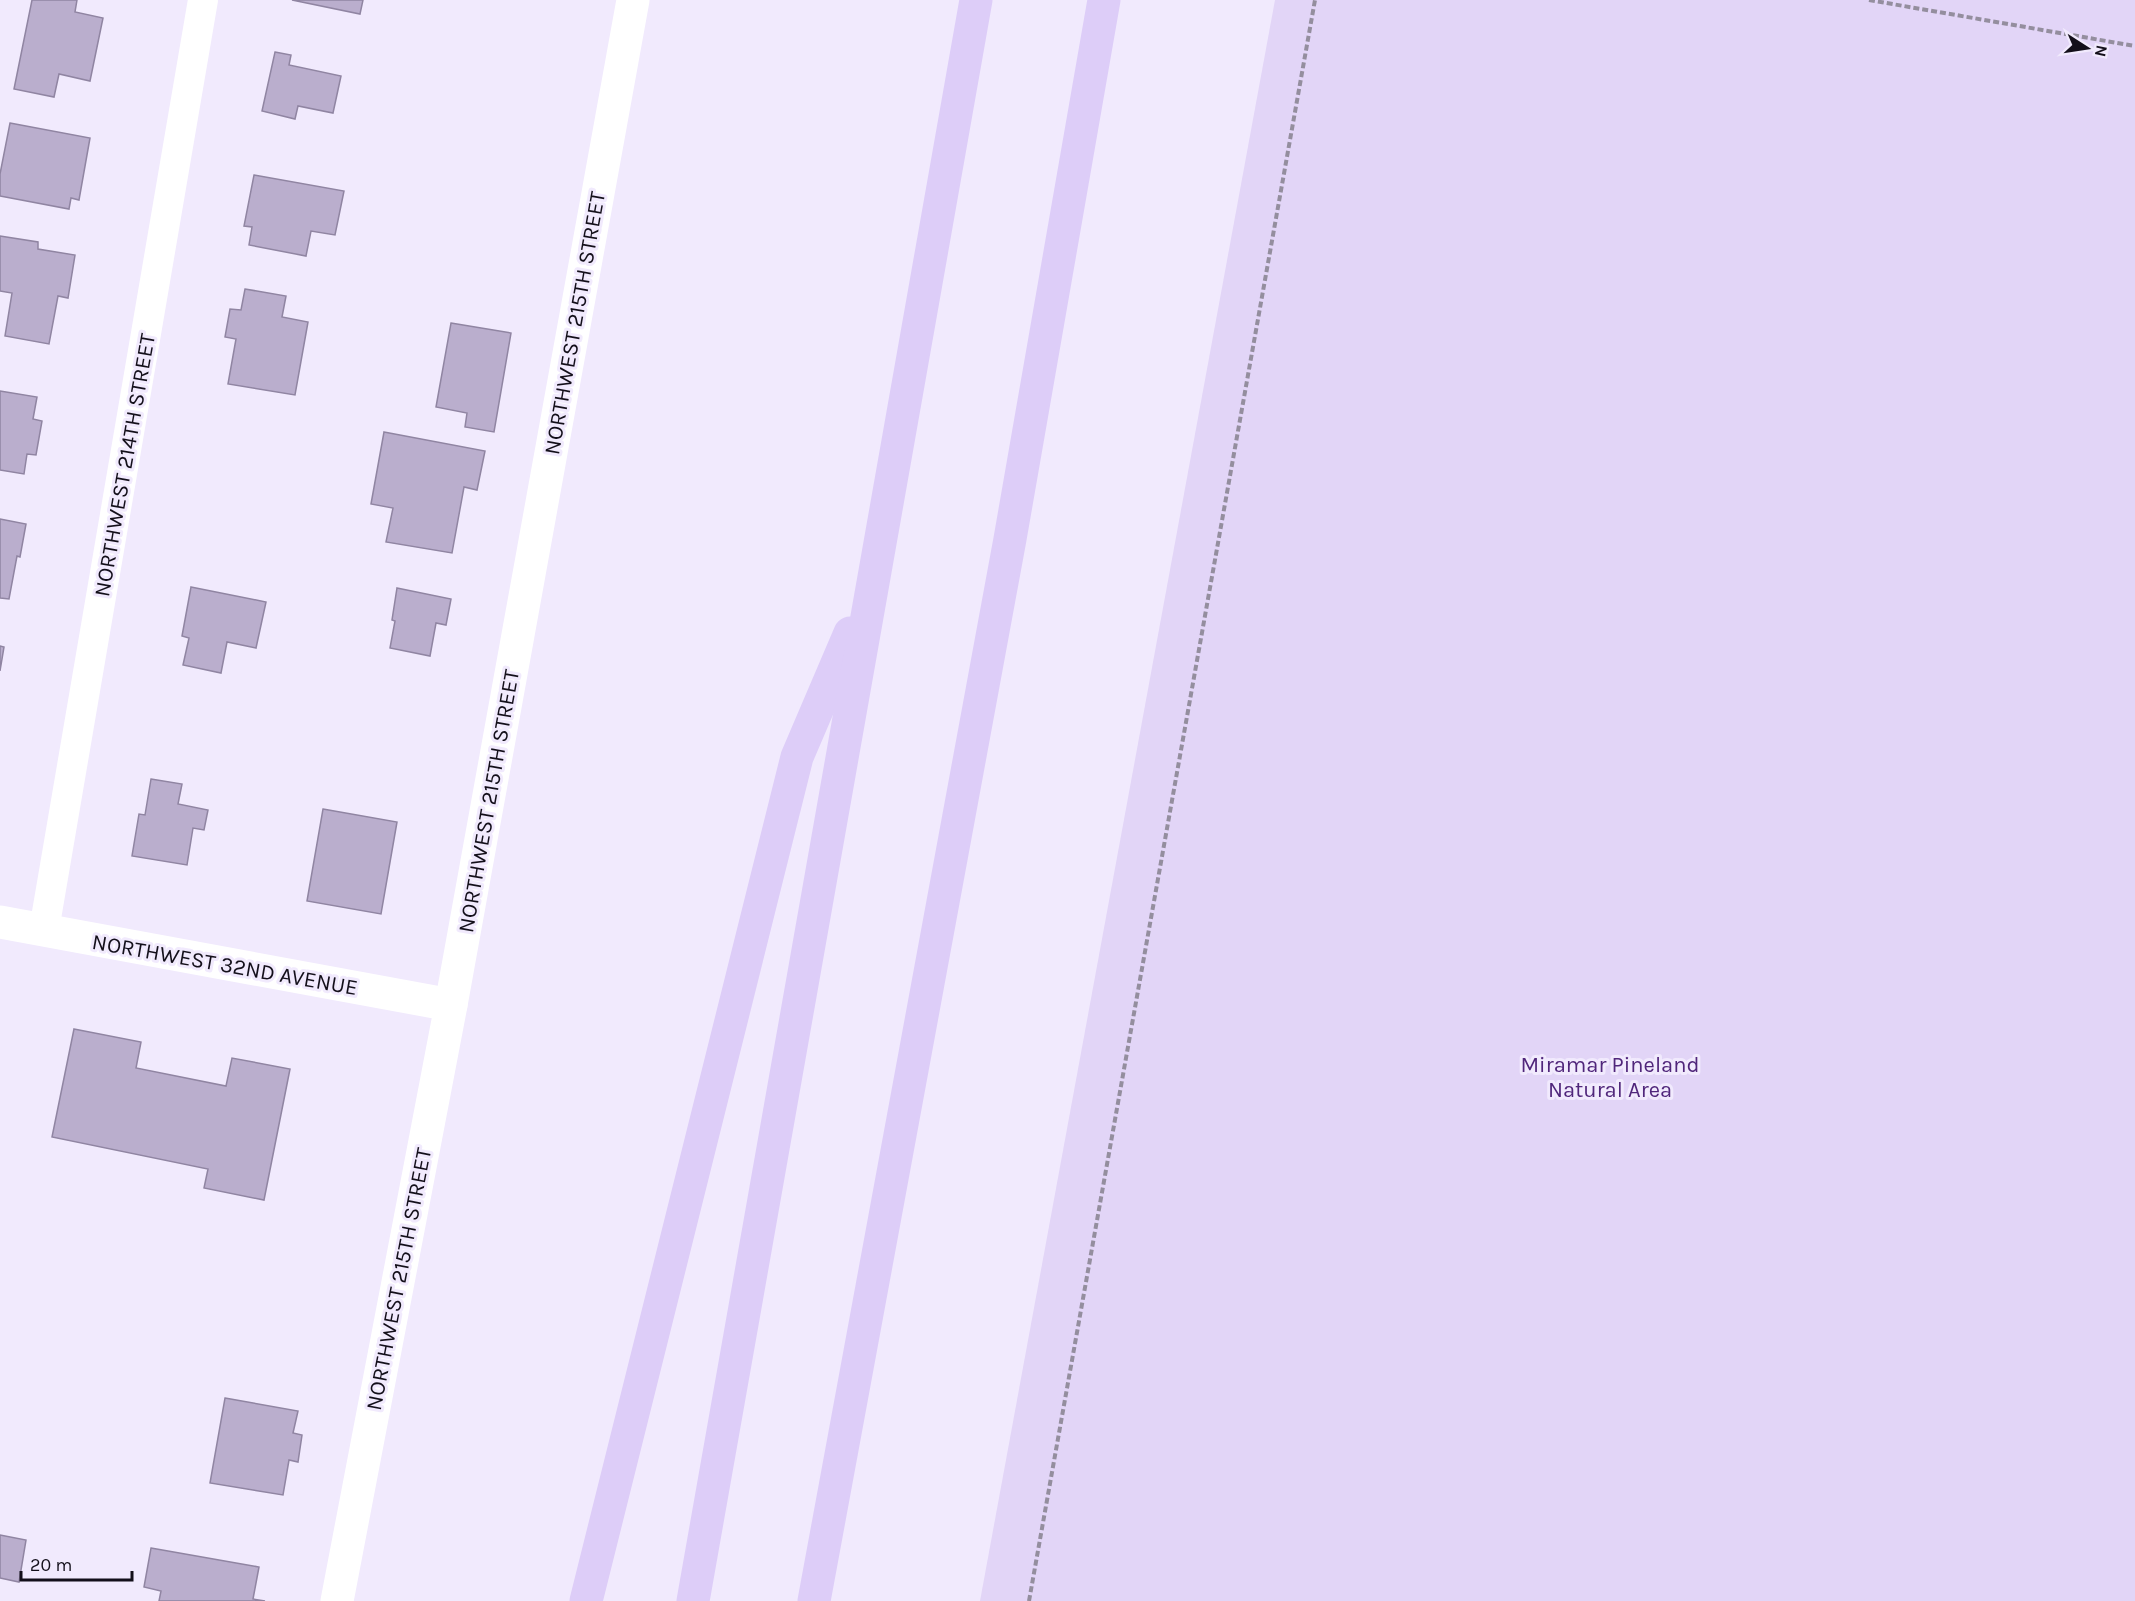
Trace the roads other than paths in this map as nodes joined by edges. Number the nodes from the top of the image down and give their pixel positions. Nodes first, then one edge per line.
1 (203, 0) edge
2 (633, 0) edge
3 (976, 0) edge
4 (1104, 0) edge
5 (873, 582) junction
6 (0, 922) edge
7 (44, 930) junction
8 (451, 1005) junction
9 (337, 1601) edge
10 (586, 1601) edge
11 (693, 1601) edge
12 (814, 1601) edge

1 - 7 street, NORTHWEST 214TH STREET
2 - 8 street, NORTHWEST 215TH STREET
3 - 5 highway
4 - 12 highway
5 - 10 highway
5 - 11 highway
6 - 7 street, NORTHWEST 32ND AVENUE
7 - 8 street, NORTHWEST 32ND AVENUE
8 - 9 street, NORTHWEST 215TH STREET

